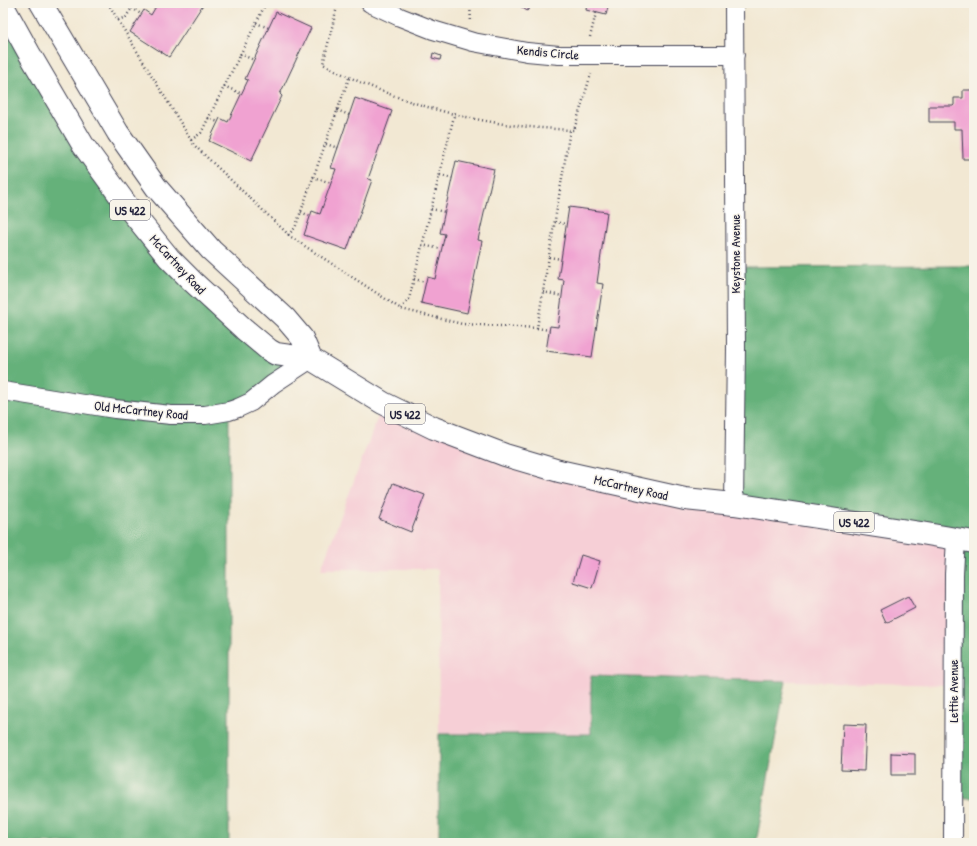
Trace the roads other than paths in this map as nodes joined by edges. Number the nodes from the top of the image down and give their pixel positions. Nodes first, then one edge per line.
1 (41, 3) edge
2 (370, 3) edge
3 (734, 3) edge
4 (3, 6) edge
5 (735, 55) junction
6 (311, 359) junction
7 (3, 391) edge
8 (734, 504) junction
9 (965, 540) edge
10 (954, 843) edge

1 - 6 highway, US 422
2 - 5 street, Kendis Circle
3 - 5 street, Keystone Avenue
4 - 6 highway, McCartney Road / US 422
5 - 8 street, Keystone Avenue
6 - 7 street, Old McCartney Road
6 - 8 highway, McCartney Road / US 422
8 - 9 highway, McCartney Road / US 422
9 - 10 street, Lettie Avenue

